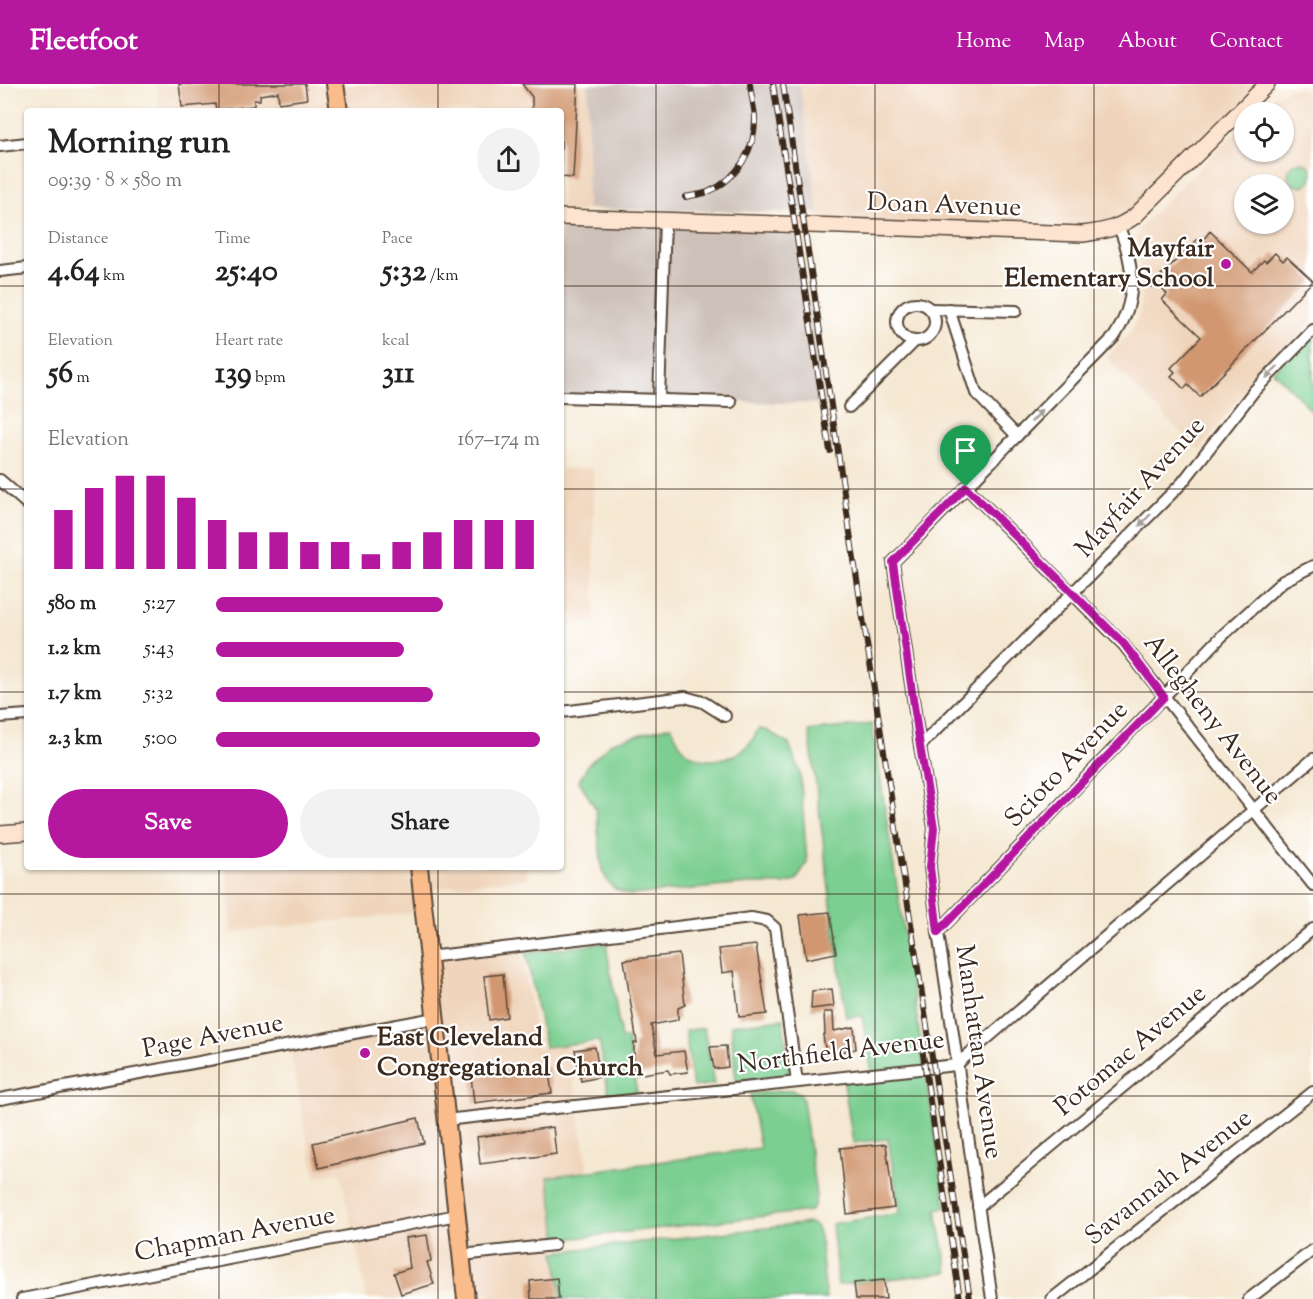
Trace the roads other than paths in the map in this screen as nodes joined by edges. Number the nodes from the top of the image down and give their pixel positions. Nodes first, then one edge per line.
1 (335, 84) edge
2 (1267, 84) edge
3 (339, 108) edge
4 (24, 143) edge
5 (0, 146) edge
6 (564, 217) edge
7 (665, 220) junction
8 (1119, 227) junction
9 (24, 268) edge
10 (0, 271) edge
11 (930, 309) junction
12 (949, 309) junction
13 (1016, 311) dead end
14 (1313, 330) edge
15 (915, 341) junction
16 (564, 397) edge
17 (659, 399) junction
18 (731, 402) dead end
19 (849, 407) dead end
20 (1017, 436) junction
21 (0, 480) edge
22 (966, 487) junction
23 (24, 501) edge
24 (1313, 566) edge
25 (1073, 593) junction
26 (1164, 697) junction
27 (564, 711) edge
28 (24, 715) edge
29 (725, 716) dead end
30 (0, 717) edge
31 (920, 746) junction
32 (1313, 759) edge
33 (1255, 810) junction
34 (24, 832) edge
35 (0, 834) edge
36 (419, 870) edge
37 (1313, 885) edge
38 (1313, 929) edge
39 (938, 932) junction
40 (428, 957) junction
41 (435, 1018) junction
42 (956, 1065) junction
43 (797, 1082) junction
44 (1313, 1092) edge
45 (0, 1100) edge
46 (445, 1120) junction
47 (978, 1207) junction
48 (457, 1215) junction
49 (554, 1245) dead end
50 (1313, 1250) edge
51 (462, 1255) junction
52 (22, 1299) edge
53 (465, 1299) edge
54 (992, 1299) edge
55 (1052, 1299) edge
56 (1250, 1299) edge

1 - 3 main road
2 - 8 street, Doan Avenue
4 - 5 street
6 - 7 street, Doan Avenue
7 - 8 street, Doan Avenue
7 - 17 street
20 -> 8 street
9 - 10 street
11 - 12 street
11 - 15 street
11 - 15 street
12 - 13 street
12 - 20 street
14 -> 25 street, Mayfair Avenue
15 - 19 street
16 - 17 street
17 - 18 street
20 - 22 street
21 - 23 street
22 - 25 street, Allegheny Avenue
22 - 31 street, Manhattan Avenue
24 - 26 street, Scioto Avenue
25 - 26 street, Allegheny Avenue
25 - 31 street, Mayfair Avenue
26 - 33 street, Allegheny Avenue
26 - 39 street, Scioto Avenue
27 - 29 street
28 - 30 street
31 - 39 street, Manhattan Avenue
32 - 33 street, Northfield Avenue
33 - 37 street, Allegheny Avenue
33 - 42 street, Northfield Avenue
34 - 35 street
36 - 40 main road
38 - 47 street, Potomac Avenue
39 - 42 street, Manhattan Avenue
40 - 41 main road
40 - 43 street
41 - 45 street, Page Avenue
41 - 46 main road
42 - 43 street, Northfield Avenue
42 - 47 street, Manhattan Avenue
43 - 46 street, Northfield Avenue
44 - 55 street, Savannah Avenue
46 - 48 main road
47 - 54 street, Manhattan Avenue
48 - 51 main road
48 - 52 street, Chapman Avenue
49 - 51 street
50 - 56 street
51 - 53 main road

